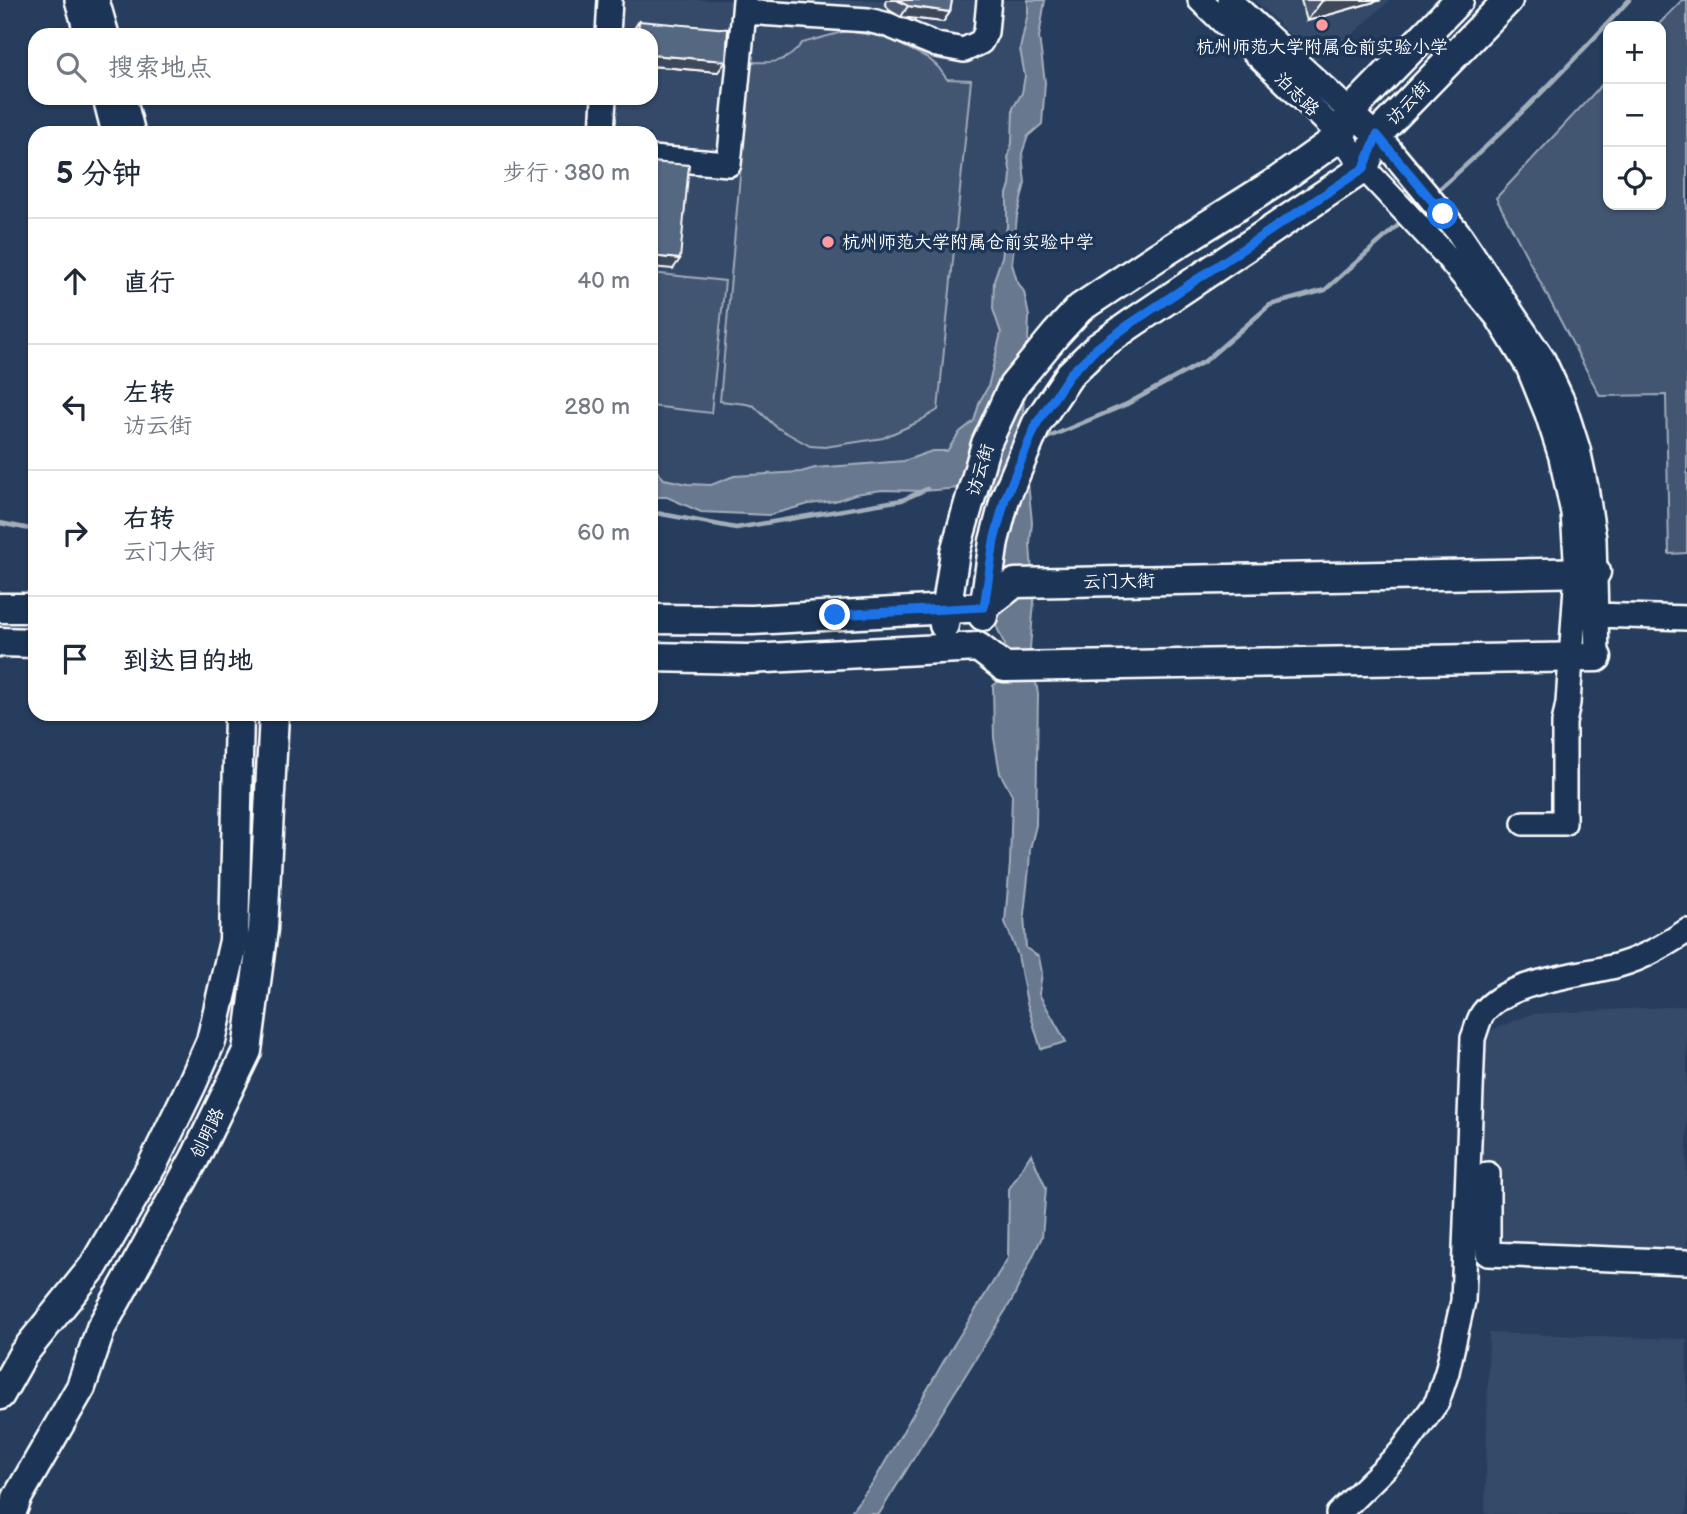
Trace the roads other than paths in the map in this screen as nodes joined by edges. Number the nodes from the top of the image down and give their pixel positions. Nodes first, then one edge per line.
1 (77, 0) edge
2 (97, 0) edge
3 (610, 0) edge
4 (989, 0) edge
5 (1200, 0) edge
6 (1229, 0) edge
7 (1459, 0) edge
8 (1508, 0) edge
9 (744, 6) edge
10 (85, 28) edge
11 (105, 28) edge
12 (608, 28) edge
13 (106, 105) edge
14 (126, 105) edge
15 (603, 105) edge
16 (1345, 124) junction
17 (112, 126) edge
18 (131, 126) edge
19 (602, 126) edge
20 (1381, 139) junction
21 (658, 159) edge
22 (1364, 168) junction
23 (1587, 572) junction
24 (984, 607) junction
25 (0, 608) edge
26 (28, 608) edge
27 (946, 609) junction
28 (1596, 615) junction
29 (1687, 618) edge
30 (658, 619) edge
31 (0, 642) edge
32 (28, 643) edge
33 (978, 647) junction
34 (940, 649) junction
35 (658, 657) edge
36 (1583, 657) junction
37 (239, 721) edge
38 (274, 721) edge
39 (1524, 823) dead end
40 (1687, 931) edge
41 (1488, 1174) dead end
42 (1687, 1262) edge
43 (0, 1395) edge
44 (11, 1514) edge
45 (1338, 1514) edge

1 - 10 street
2 - 11 street
3 - 12 street
4 - 9 street
5 - 16 street, 泊志路
6 - 16 street, 泊志路
7 - 16 main road, 访云街
8 - 20 main road, 访云街
9 - 21 street
13 - 17 street
14 - 18 street
15 - 19 street
16 - 20 street, 泊志路
16 - 22 street, 泊志路
16 - 27 main road, 访云街
20 - 22 main road, 访云街
20 - 23 street, 泊志路
22 - 23 street, 泊志路
22 - 24 main road, 访云街
23 - 24 main road, 云门大街
23 - 28 street
23 - 36 street
24 - 27 main road
24 - 33 main road, 访云街
25 - 26 main road
27 - 30 main road
27 - 34 main road, 访云街
28 - 29 street
28 - 36 street
31 - 32 main road
33 - 34 main road
33 - 36 main road
34 - 35 main road
36 - 39 street
37 - 43 main road, 创明路
38 - 44 main road, 创明路
40 - 45 street
41 - 42 street

